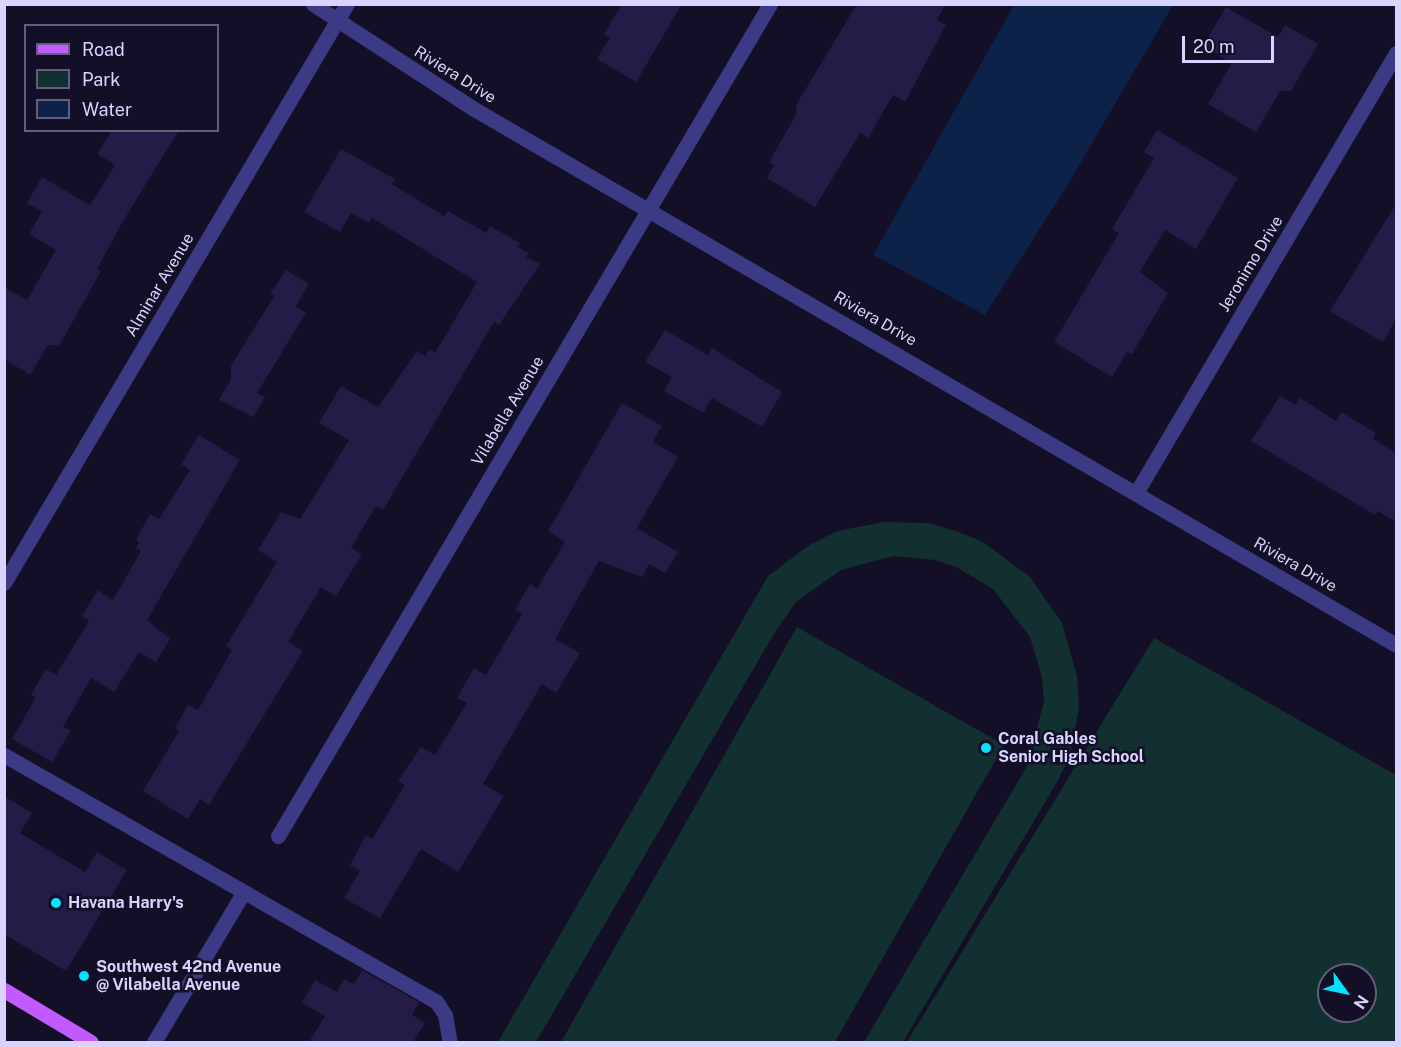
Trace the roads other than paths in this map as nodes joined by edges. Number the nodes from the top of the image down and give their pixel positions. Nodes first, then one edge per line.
1 (314, 4) edge
2 (347, 4) edge
3 (770, 4) edge
4 (338, 21) junction
5 (1396, 53) edge
6 (649, 210) junction
7 (1136, 493) junction
8 (4, 583) edge
9 (1396, 645) edge
10 (4, 755) edge
11 (278, 836) dead end
12 (243, 893) junction
13 (4, 990) edge
14 (92, 1042) edge
15 (154, 1042) edge
16 (450, 1042) edge

1 - 4 street, Riviera Drive
2 - 4 street, Alminar Avenue
3 - 6 street, Vilabella Avenue
4 - 6 street, Riviera Drive
4 - 8 street, Alminar Avenue
5 - 7 street, Jeronimo Drive
6 - 7 street, Riviera Drive
6 - 11 street, Vilabella Avenue
7 - 9 street, Riviera Drive
10 - 12 street
12 - 15 street
12 - 16 street
13 - 14 main road

